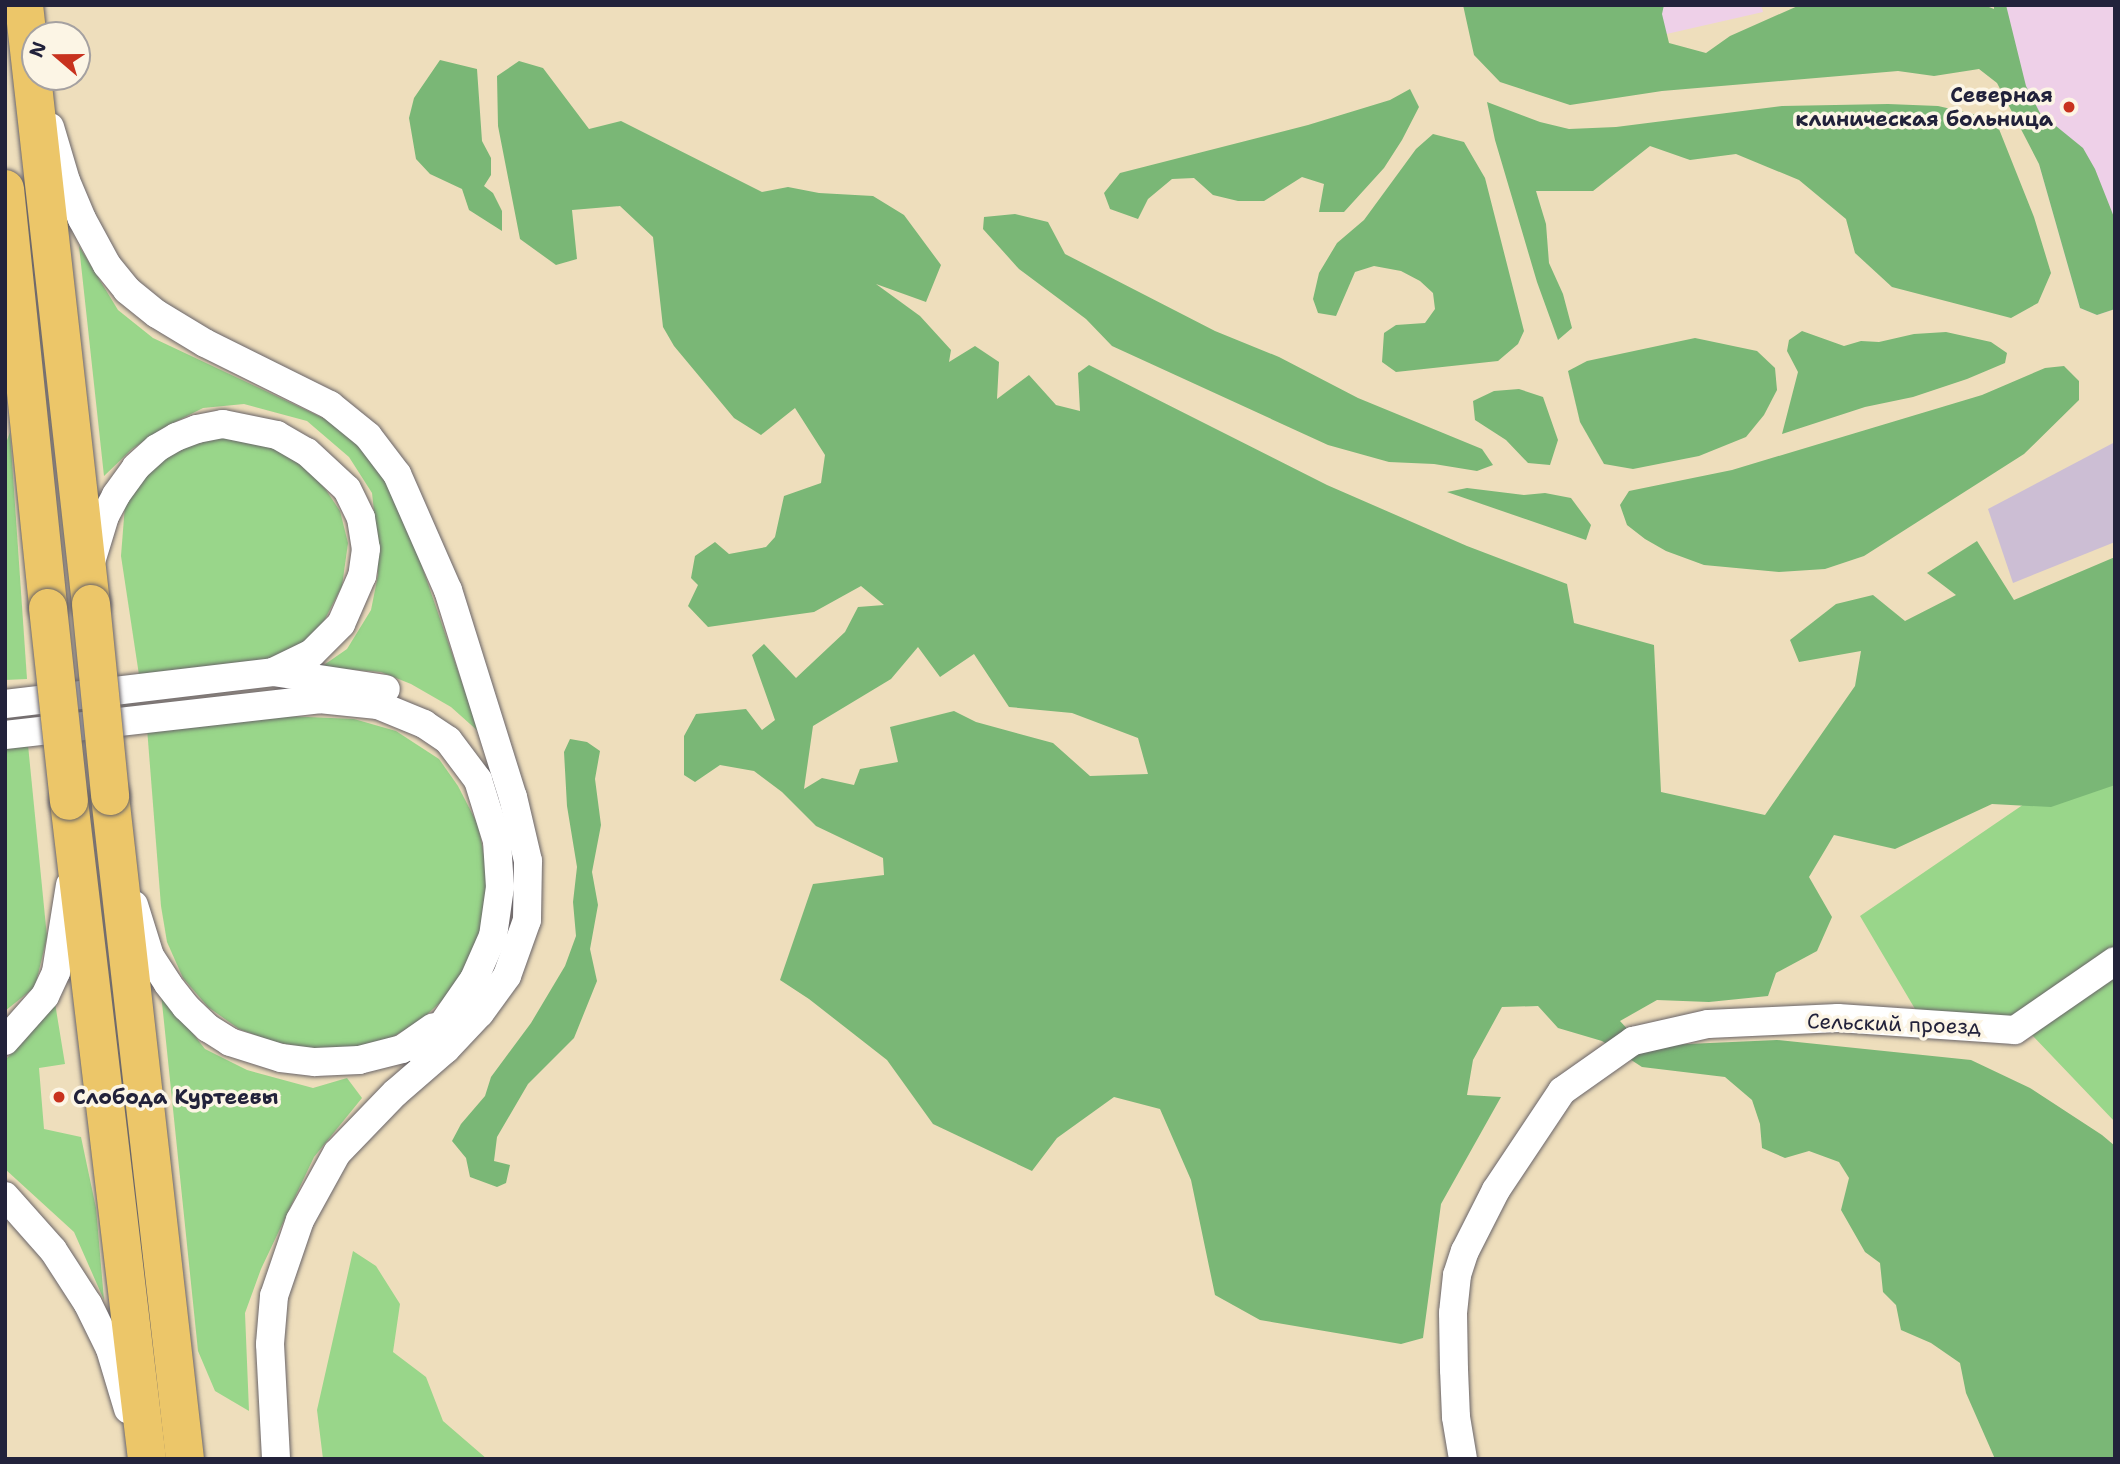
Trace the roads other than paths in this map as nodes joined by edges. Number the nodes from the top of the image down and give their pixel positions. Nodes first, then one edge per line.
1 (37, 91) edge
2 (41, 91) edge
3 (6, 202) edge
4 (5, 386) edge
5 (89, 591) junction
6 (272, 672) junction
7 (5, 704) edge
8 (5, 735) edge
9 (513, 797) junction
10 (116, 849) junction
11 (74, 855) junction
12 (2115, 961) edge
13 (474, 979) junction
14 (5, 1041) edge
15 (395, 1093) junction
16 (5, 1196) edge
17 (145, 1459) edge
18 (185, 1459) edge
19 (276, 1459) edge
20 (1464, 1459) edge

1 - 5 highway
2 - 9 street
3 - 4 street
3 - 11 highway, bridge
5 - 6 street
5 - 10 highway, bridge
6 - 7 street
6 - 9 street
8 - 13 street
9 - 15 street
10 - 13 street
10 - 18 highway
11 - 14 street
11 - 17 highway
12 - 20 street, Сельский проезд
13 - 15 street
15 - 19 street
16 - 17 street

